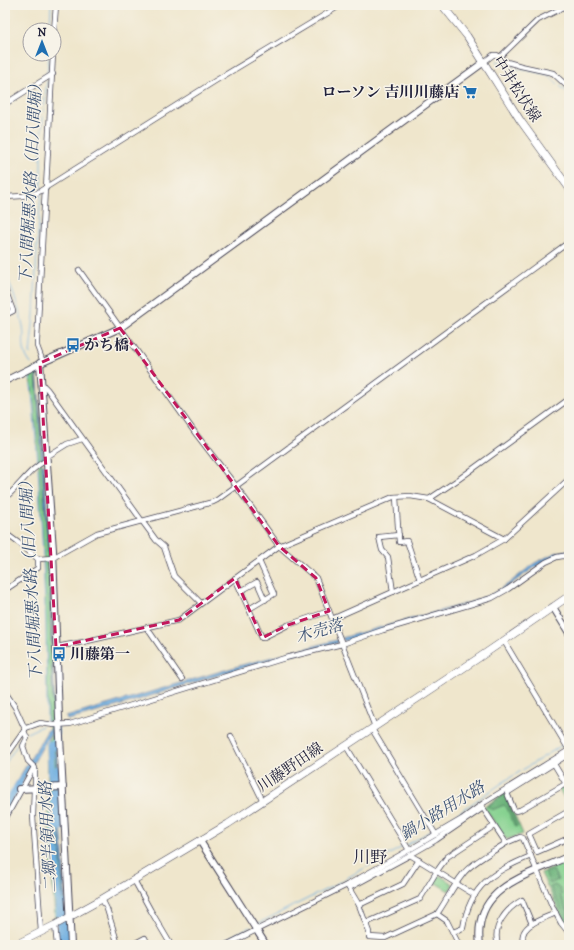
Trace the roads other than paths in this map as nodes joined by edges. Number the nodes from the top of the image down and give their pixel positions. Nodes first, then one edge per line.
1 (56, 5) edge
2 (341, 5) edge
3 (442, 5) edge
4 (568, 5) edge
5 (55, 22) edge
6 (500, 57) junction
7 (53, 62) edge
8 (484, 62) junction
9 (53, 74) junction
10 (569, 88) edge
11 (5, 104) edge
12 (45, 188) junction
13 (569, 188) edge
14 (5, 197) edge
15 (569, 242) edge
16 (79, 270) dead end
17 (5, 288) edge
18 (5, 315) edge
19 (120, 328) junction
20 (39, 364) junction
21 (5, 381) edge
22 (42, 384) junction
23 (569, 399) edge
24 (82, 439) junction
25 (44, 460) junction
26 (569, 479) edge
27 (236, 486) junction
28 (396, 497) junction
29 (5, 498) edge
30 (429, 499) junction
31 (142, 521) junction
32 (5, 533) edge
33 (399, 535) junction
34 (504, 539) junction
35 (279, 546) junction
36 (569, 555) edge
37 (50, 558) junction
38 (38, 559) junction
39 (259, 560) junction
40 (235, 578) junction
41 (420, 580) junction
42 (5, 590) edge
43 (241, 591) junction
44 (393, 592) junction
45 (569, 596) edge
46 (265, 600) junction
47 (201, 603) junction
48 (249, 608) junction
49 (553, 608) junction
50 (329, 611) junction
51 (332, 619) junction
52 (147, 628) junction
53 (569, 632) edge
54 (504, 641) junction
55 (342, 644) junction
56 (56, 647) junction
57 (182, 679) dead end
58 (5, 692) edge
59 (57, 725) junction
60 (374, 728) junction
61 (24, 730) junction
62 (231, 736) dead end
63 (346, 746) junction
64 (569, 750) edge
65 (569, 754) edge
66 (5, 758) edge
67 (554, 764) junction
68 (34, 767) junction
69 (567, 782) edge
70 (60, 787) junction
71 (20, 789) junction
72 (34, 789) junction
73 (569, 789) edge
74 (263, 801) junction
75 (569, 811) edge
76 (5, 819) edge
77 (494, 826) junction
78 (434, 831) junction
79 (569, 838) edge
80 (200, 841) junction
81 (506, 843) junction
82 (409, 853) junction
83 (531, 856) junction
84 (569, 856) edge
85 (419, 860) junction
86 (537, 870) junction
87 (437, 871) junction
88 (134, 880) junction
89 (456, 884) junction
90 (348, 886) junction
91 (475, 895) junction
92 (102, 899) junction
93 (359, 905) junction
94 (556, 913) junction
95 (437, 914) junction
96 (69, 918) junction
97 (366, 923) junction
98 (56, 924) junction
99 (532, 924) junction
100 (257, 930) junction
101 (41, 932) junction
102 (453, 932) junction
103 (569, 933) edge
104 (15, 945) edge
105 (57, 945) edge
106 (72, 945) edge
107 (118, 945) edge
108 (132, 945) edge
109 (148, 945) edge
110 (171, 945) edge
111 (226, 945) edge
112 (266, 945) edge
113 (458, 945) edge
114 (480, 945) edge
115 (498, 945) edge
116 (524, 945) edge

1 - 5 street
2 - 12 street
3 - 8 main road, 中井松伏線
4 - 6 street
6 - 8 street
6 - 10 street
7 - 9 street
8 - 13 main road, 中井松伏線
8 - 19 street
9 - 11 street
9 - 12 street
12 - 14 street
12 - 20 street
15 - 27 street
16 - 19 street
17 - 18 street
19 - 20 street
19 - 27 street
20 - 21 street
20 - 22 street
22 - 24 street
22 - 25 street
23 - 30 street
24 - 25 street
24 - 31 street
25 - 29 street
25 - 37 street
26 - 34 street
27 - 31 street
27 - 35 street
28 - 30 street
28 - 33 street
28 - 35 street
30 - 34 street
31 - 37 street
31 - 47 street
32 - 38 street
33 - 41 street
33 - 44 street
34 - 41 street
35 - 39 street
35 - 50 street
36 - 55 street
37 - 38 street
37 - 56 street
38 - 42 street
39 - 40 street
39 - 46 street
40 - 43 street
40 - 47 street
41 - 44 street
43 - 46 street
43 - 48 street
44 - 51 street
45 - 49 main road, 川藤野田線
46 - 48 street
47 - 52 street
48 - 50 street
49 - 53 street
49 - 54 main road, 川藤野田線
50 - 51 street
51 - 55 street
52 - 56 street
52 - 57 street
54 - 60 main road, 川藤野田線
54 - 64 street
55 - 59 street
55 - 60 street
56 - 59 street
58 - 61 street
59 - 61 street
59 - 70 street
60 - 63 main road, 川藤野田線
60 - 78 street
61 - 66 street
61 - 68 street
62 - 74 street
63 - 74 main road, 川藤野田線
63 - 82 street
64 - 78 street
65 - 67 street
67 - 69 street
67 - 69 street
68 - 71 street
68 - 72 street
69 - 73 street
70 - 72 street
70 - 96 street
71 - 72 street
71 - 76 street
72 - 101 street
74 - 80 main road, 川藤野田線
75 - 79 street
77 - 81 street
77 - 82 street
77 - 87 street
78 - 82 street
80 - 88 main road, 川藤野田線
80 - 100 street
81 - 83 street
81 - 89 street
82 - 85 street
82 - 90 street
83 - 86 street
83 - 91 street
84 - 86 street
85 - 87 street
85 - 93 street
86 - 94 street
86 - 114 street
87 - 89 street
87 - 97 street
88 - 92 main road, 川藤野田線
88 - 110 street
89 - 91 street
89 - 95 street
90 - 93 street
90 - 100 street
91 - 102 street
92 - 96 main road, 川藤野田線
92 - 107 street
93 - 97 street
94 - 99 street
94 - 103 street
95 - 97 street
95 - 102 street
96 - 98 main road, 川藤野田線
96 - 106 street
98 - 101 main road, 川藤野田線
98 - 105 street
99 - 115 street
99 - 116 street
100 - 111 street
100 - 112 street
101 - 104 main road, 川藤野田線
102 - 113 street
108 - 109 street

